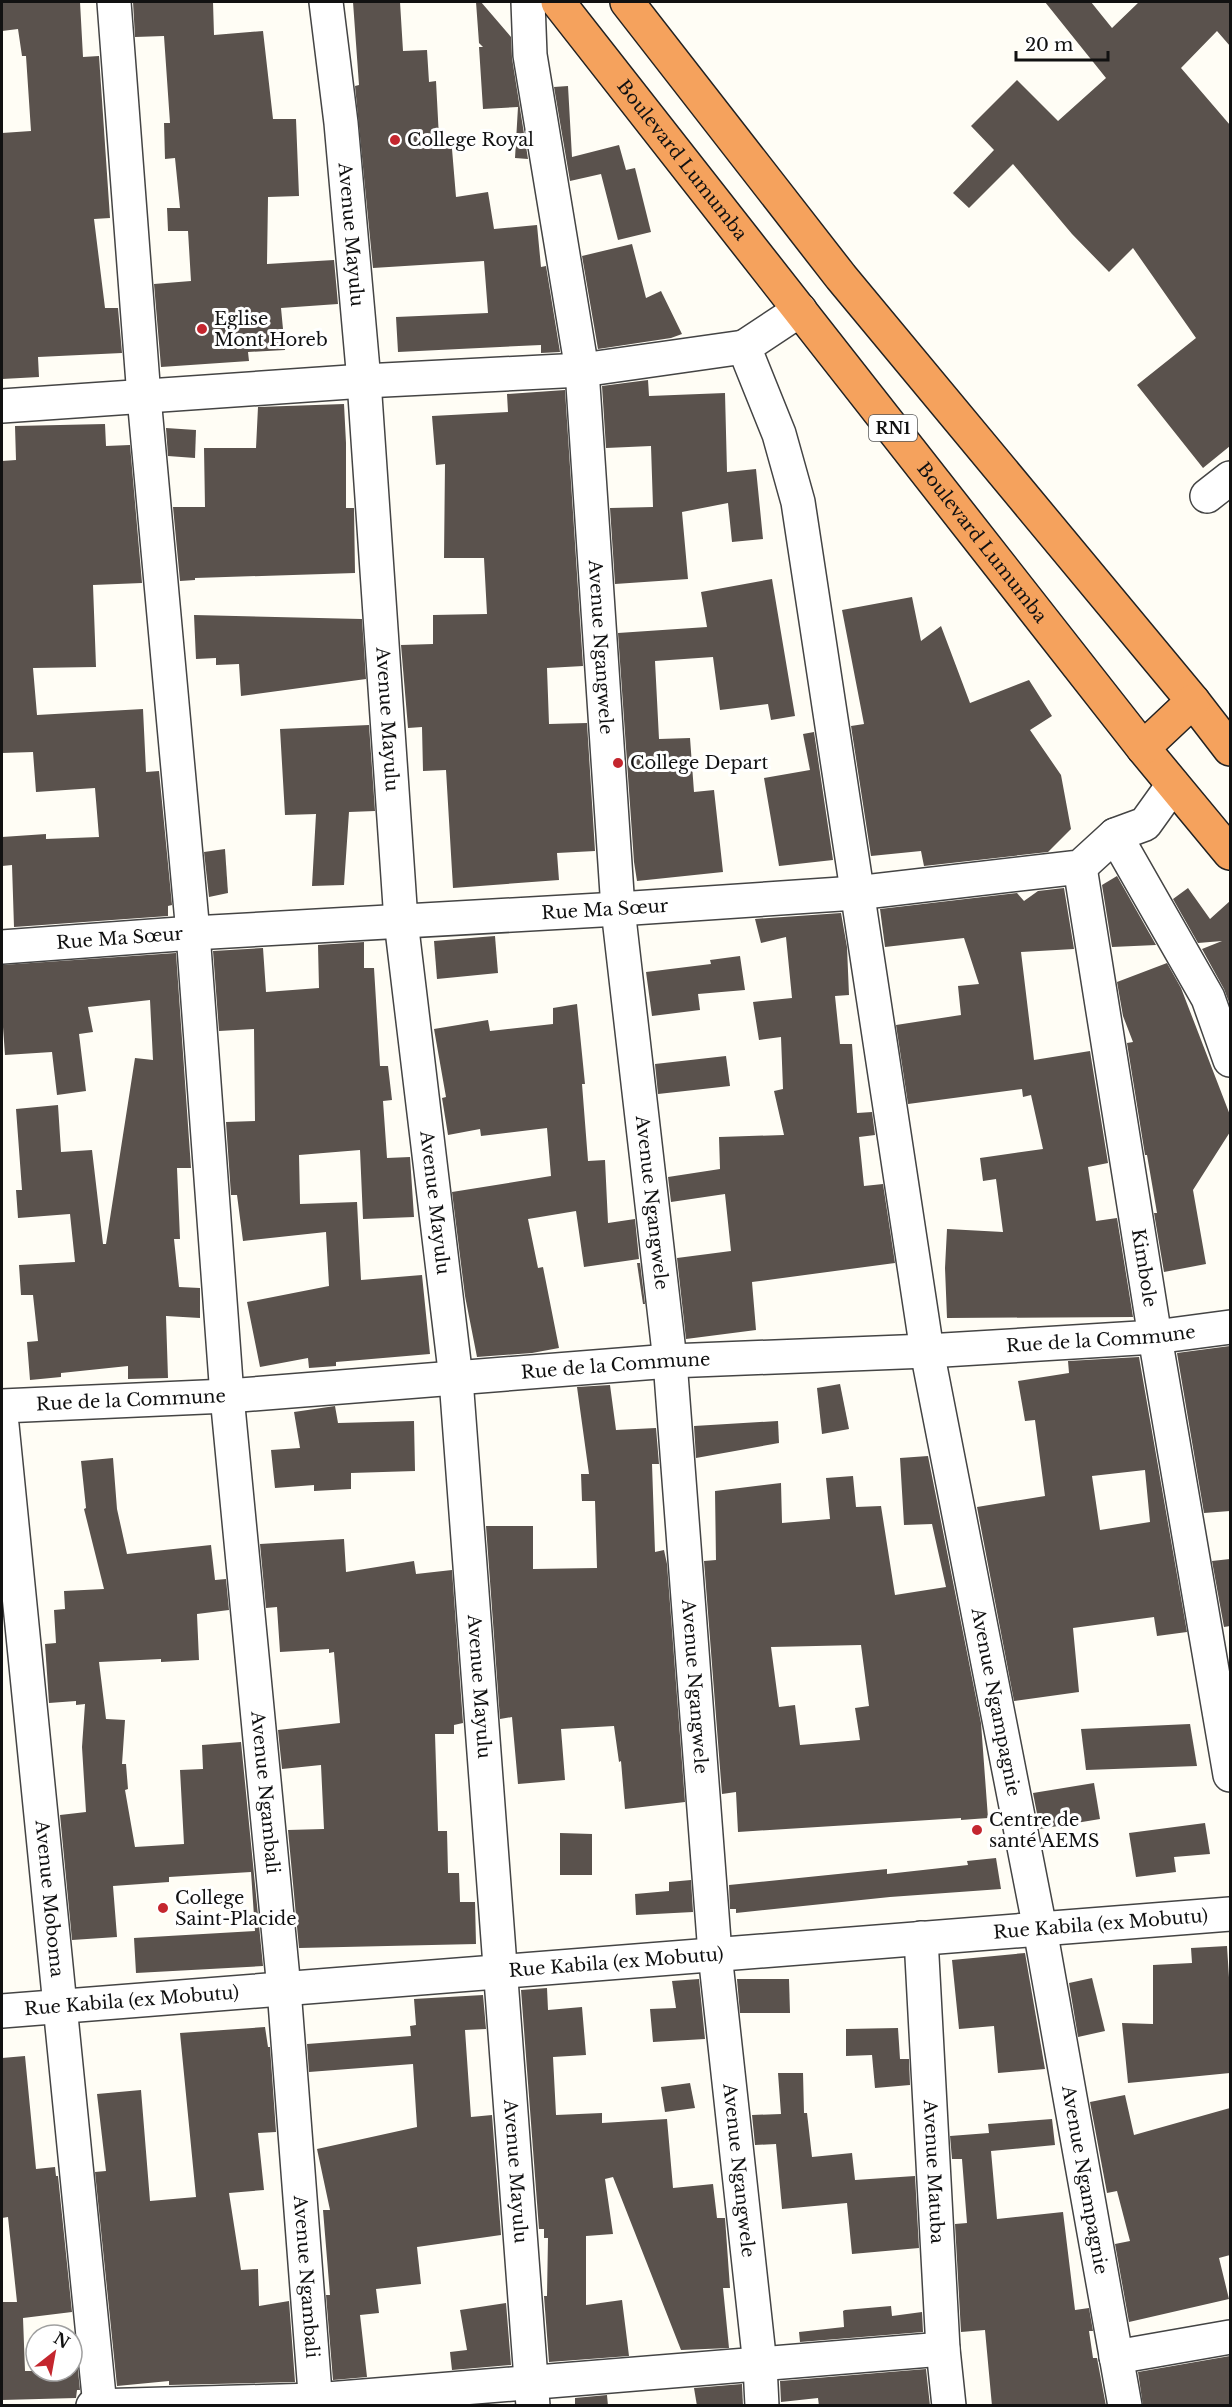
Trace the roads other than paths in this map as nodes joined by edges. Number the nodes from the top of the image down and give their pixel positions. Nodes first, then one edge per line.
1 (114, 2) edge
2 (326, 2) edge
3 (528, 2) edge
4 (558, 2) edge
5 (627, 2) edge
6 (800, 310) junction
7 (744, 347) junction
8 (582, 370) junction
9 (364, 381) junction
10 (144, 398) junction
11 (2, 406) edge
12 (1193, 701) junction
13 (1143, 748) junction
14 (1230, 749) edge
15 (1173, 784) junction
16 (1115, 836) junction
17 (1230, 853) edge
18 (1080, 867) junction
19 (856, 893) junction
20 (618, 909) junction
21 (401, 921) junction
22 (193, 933) junction
23 (2, 946) edge
24 (1230, 1060) edge
25 (1230, 1327) edge
26 (1155, 1337) junction
27 (927, 1351) junction
28 (670, 1361) junction
29 (456, 1379) junction
30 (227, 1396) junction
31 (2, 1406) edge
32 (2, 1425) edge
33 (1230, 1775) edge
34 (1230, 1914) edge
35 (1040, 1929) junction
36 (921, 1938) junction
37 (716, 1954) junction
38 (499, 1972) junction
39 (284, 1989) junction
40 (59, 2006) junction
41 (2, 2011) edge
42 (1230, 2337) edge
43 (943, 2349) junction
44 (1116, 2357) junction
45 (760, 2365) junction
46 (532, 2394) edge
47 (315, 2403) edge
48 (100, 2405) edge
49 (93, 2406) edge
50 (762, 2406) edge
51 (949, 2406) edge
52 (1125, 2406) edge

1 - 10 street, Avenue Ngambali
2 - 9 street, Avenue Mayulu
3 - 8 street, Avenue Ngangwele
4 - 6 highway, Boulevard Lumumba / RN1
5 - 12 highway
6 - 7 street
6 - 13 highway, Boulevard Lumumba / RN1
7 - 8 street
7 - 19 street, Avenue Ngampagnie
8 - 9 street
8 - 20 street, Avenue Ngangwele
9 - 10 street
9 - 21 street, Avenue Mayulu
10 - 11 street
10 - 22 street, Avenue Ngambali
12 - 13 highway
12 - 14 highway
13 - 15 highway, Boulevard Lumumba / RN1
15 - 16 street
15 - 17 highway, Boulevard Lumumba / RN1
16 - 18 street
16 - 24 street
18 - 19 street, Rue Ma Sœur
18 - 26 street, Kimbole
19 - 20 street, Rue Ma Sœur
19 - 27 street, Avenue Ngampagnie
20 - 21 street, Rue Ma Sœur
20 - 28 street, Avenue Ngangwele
21 - 22 street, Rue Ma Sœur
21 - 29 street, Avenue Mayulu
22 - 23 street, Rue Ma Sœur
22 - 30 street, Avenue Ngambali
25 - 26 street, Rue de la Commune
26 - 27 street, Rue de la Commune
26 - 33 street, Kimbole
27 - 28 street, Rue de la Commune
27 - 35 street, Avenue Ngampagnie
28 - 29 street, Rue de la Commune
28 - 37 street, Avenue Ngangwele
29 - 30 street, Rue de la Commune
29 - 38 street, Avenue Mayulu
30 - 31 street, Rue de la Commune
30 - 39 street, Avenue Ngambali
32 - 40 street, Avenue Moboma
34 - 35 street, Rue Kabila (ex Mobutu)
35 - 36 street, Rue Kabila (ex Mobutu)
35 - 44 street, Avenue Ngampagnie
36 - 37 street, Rue Kabila (ex Mobutu)
36 - 43 street, Avenue Matuba
37 - 38 street, Rue Kabila (ex Mobutu)
37 - 45 street, Avenue Ngangwele
38 - 39 street, Rue Kabila (ex Mobutu)
38 - 46 street, Avenue Mayulu
39 - 40 street, Rue Kabila (ex Mobutu)
39 - 47 street, Avenue Ngambali
40 - 41 street, Rue Kabila (ex Mobutu)
40 - 48 street, Avenue Moboma
42 - 44 street
43 - 45 street
43 - 51 street, Avenue Matuba
44 - 52 street, Avenue Ngampagnie
45 - 46 street
45 - 50 street, Avenue Ngangwele
46 - 47 street
47 - 48 street
48 - 49 street

